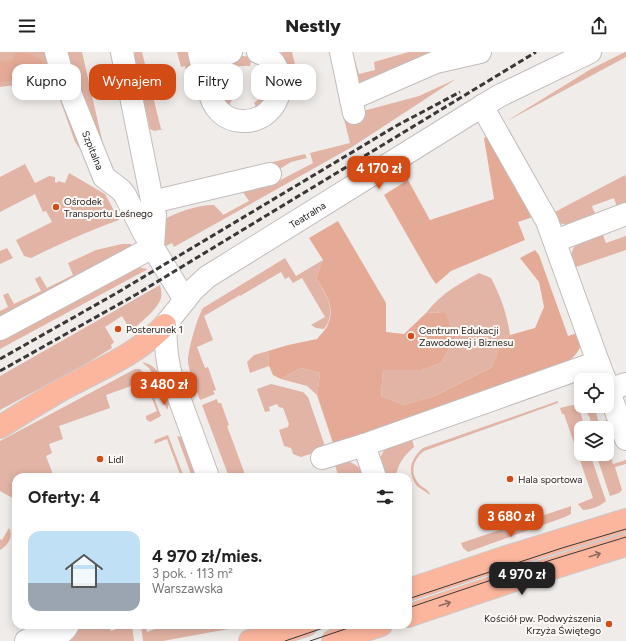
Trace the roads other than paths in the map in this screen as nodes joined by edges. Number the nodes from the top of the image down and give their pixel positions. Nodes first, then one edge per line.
1 (56, 52) edge
2 (122, 52) edge
3 (199, 52) edge
4 (231, 52) edge
5 (258, 52) edge
6 (341, 52) edge
7 (480, 52) edge
8 (590, 52) edge
9 (202, 64) edge
10 (215, 64) edge
11 (211, 100) edge
12 (482, 106) junction
13 (270, 174) dead end
14 (152, 202) junction
15 (626, 214) edge
16 (554, 241) junction
17 (153, 248) junction
18 (185, 300) junction
19 (165, 325) junction
20 (0, 329) edge
21 (606, 373) edge
22 (574, 389) edge
23 (51, 396) junction
24 (614, 397) edge
25 (0, 418) edge
26 (0, 427) edge
27 (626, 439) edge
28 (364, 445) junction
29 (322, 458) dead end
30 (207, 473) edge
31 (374, 473) edge
32 (626, 520) edge
33 (626, 545) edge
34 (412, 589) edge
35 (412, 615) edge
36 (65, 629) edge
37 (74, 629) edge
38 (286, 629) edge
39 (369, 629) edge
40 (261, 634) edge
41 (26, 641) edge
42 (54, 641) edge
43 (333, 641) edge

1 - 17 street, Szpitalna
2 - 14 street
3 - 9 street
4 - 10 street
5 - 11 street
6 - 7 street
8 - 12 street, Teatralna
12 - 16 street
12 - 18 street, Teatralna
13 - 14 street
14 - 17 street
15 - 16 street
16 - 21 street
17 - 18 street, Szpitalna
17 - 20 street
18 - 19 street, Teatralna
19 - 23 main road
19 - 30 street
22 - 28 street
23 - 25 main road
23 - 26 main road
24 - 27 street
28 - 29 street
28 - 31 street
32 - 34 main road
35 -> 33 main road
36 - 41 street
37 - 42 street
38 - 40 main road
39 - 43 main road

